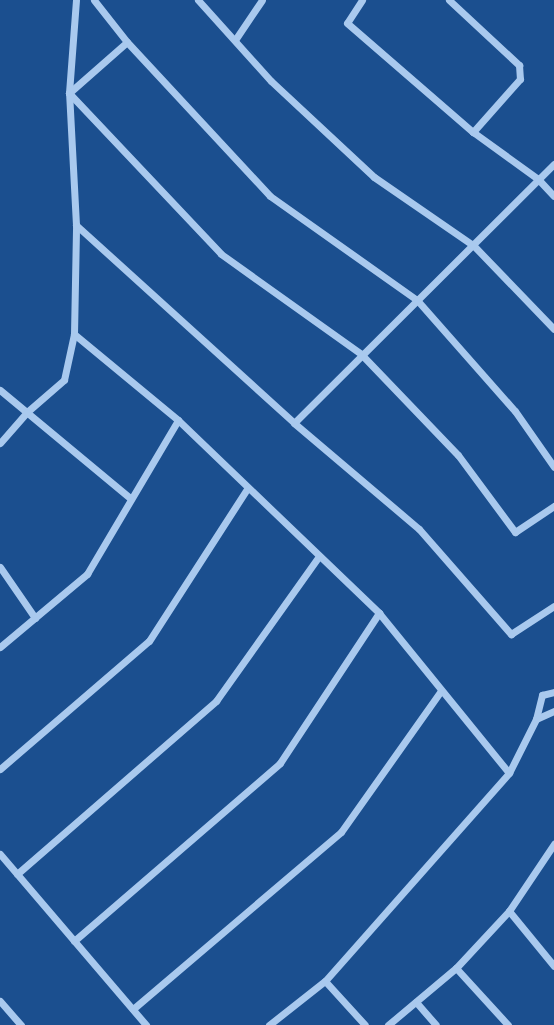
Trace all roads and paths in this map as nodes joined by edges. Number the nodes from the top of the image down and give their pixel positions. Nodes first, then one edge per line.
1 (76, 0) edge
2 (94, 0) edge
3 (198, 0) edge
4 (262, 0) edge
5 (362, 0) edge
6 (449, 0) edge
7 (235, 40) junction
8 (127, 42) junction
9 (69, 93) junction
10 (473, 132) junction
11 (554, 164) edge
12 (538, 179) junction
13 (554, 196) edge
14 (76, 225) junction
15 (474, 246) junction
16 (417, 300) junction
17 (554, 329) edge
18 (74, 334) junction
19 (361, 354) junction
20 (0, 390) edge
21 (27, 412) junction
22 (178, 420) junction
23 (294, 423) junction
24 (0, 443) edge
25 (554, 467) edge
26 (248, 489) junction
27 (130, 498) junction
28 (554, 506) edge
29 (319, 556) junction
30 (0, 567) edge
31 (554, 606) edge
32 (379, 612) junction
33 (35, 618) junction
34 (0, 647) edge
35 (441, 691) junction
36 (554, 692) edge
37 (554, 711) edge
38 (536, 719) junction
39 (0, 769) edge
40 (508, 773) junction
41 (554, 844) edge
42 (0, 854) edge
43 (17, 874) junction
44 (509, 911) junction
45 (74, 941) junction
46 (554, 966) edge
47 (456, 968) junction
48 (325, 981) junction
49 (0, 1001) edge
50 (416, 1002) junction
51 (132, 1009) junction
52 (21, 1025) edge
53 (146, 1025) edge
54 (269, 1025) edge
55 (365, 1025) edge
56 (388, 1025) edge
57 (436, 1025) edge
58 (508, 1025) edge

1 - 9 street
2 - 8 street
3 - 7 street
4 - 7 street
5 - 10 street
6 - 10 street
7 - 15 street
8 - 9 street
8 - 16 street
9 - 14 street
9 - 19 street
10 - 12 street
11 - 12 street
12 - 13 street
12 - 15 street
14 - 18 street
14 - 23 street
15 - 16 street
15 - 17 street
16 - 19 street
16 - 25 street
18 - 21 street
18 - 22 street
19 - 23 street
19 - 28 street
20 - 21 street
21 - 24 street
21 - 27 street
22 - 26 street
22 - 27 street
23 - 31 street
26 - 29 street
26 - 39 street
27 - 33 street
29 - 32 street
29 - 43 street
30 - 33 street
32 - 35 street
32 - 45 street
33 - 34 street
35 - 40 street
35 - 51 street
36 - 38 street
37 - 38 street
38 - 40 street
40 - 48 street
41 - 44 street
42 - 43 street
43 - 45 street
44 - 46 street
44 - 47 street
45 - 51 street
47 - 50 street
47 - 58 street
48 - 54 street
48 - 55 street
49 - 52 street
50 - 56 street
50 - 57 street
51 - 53 street

